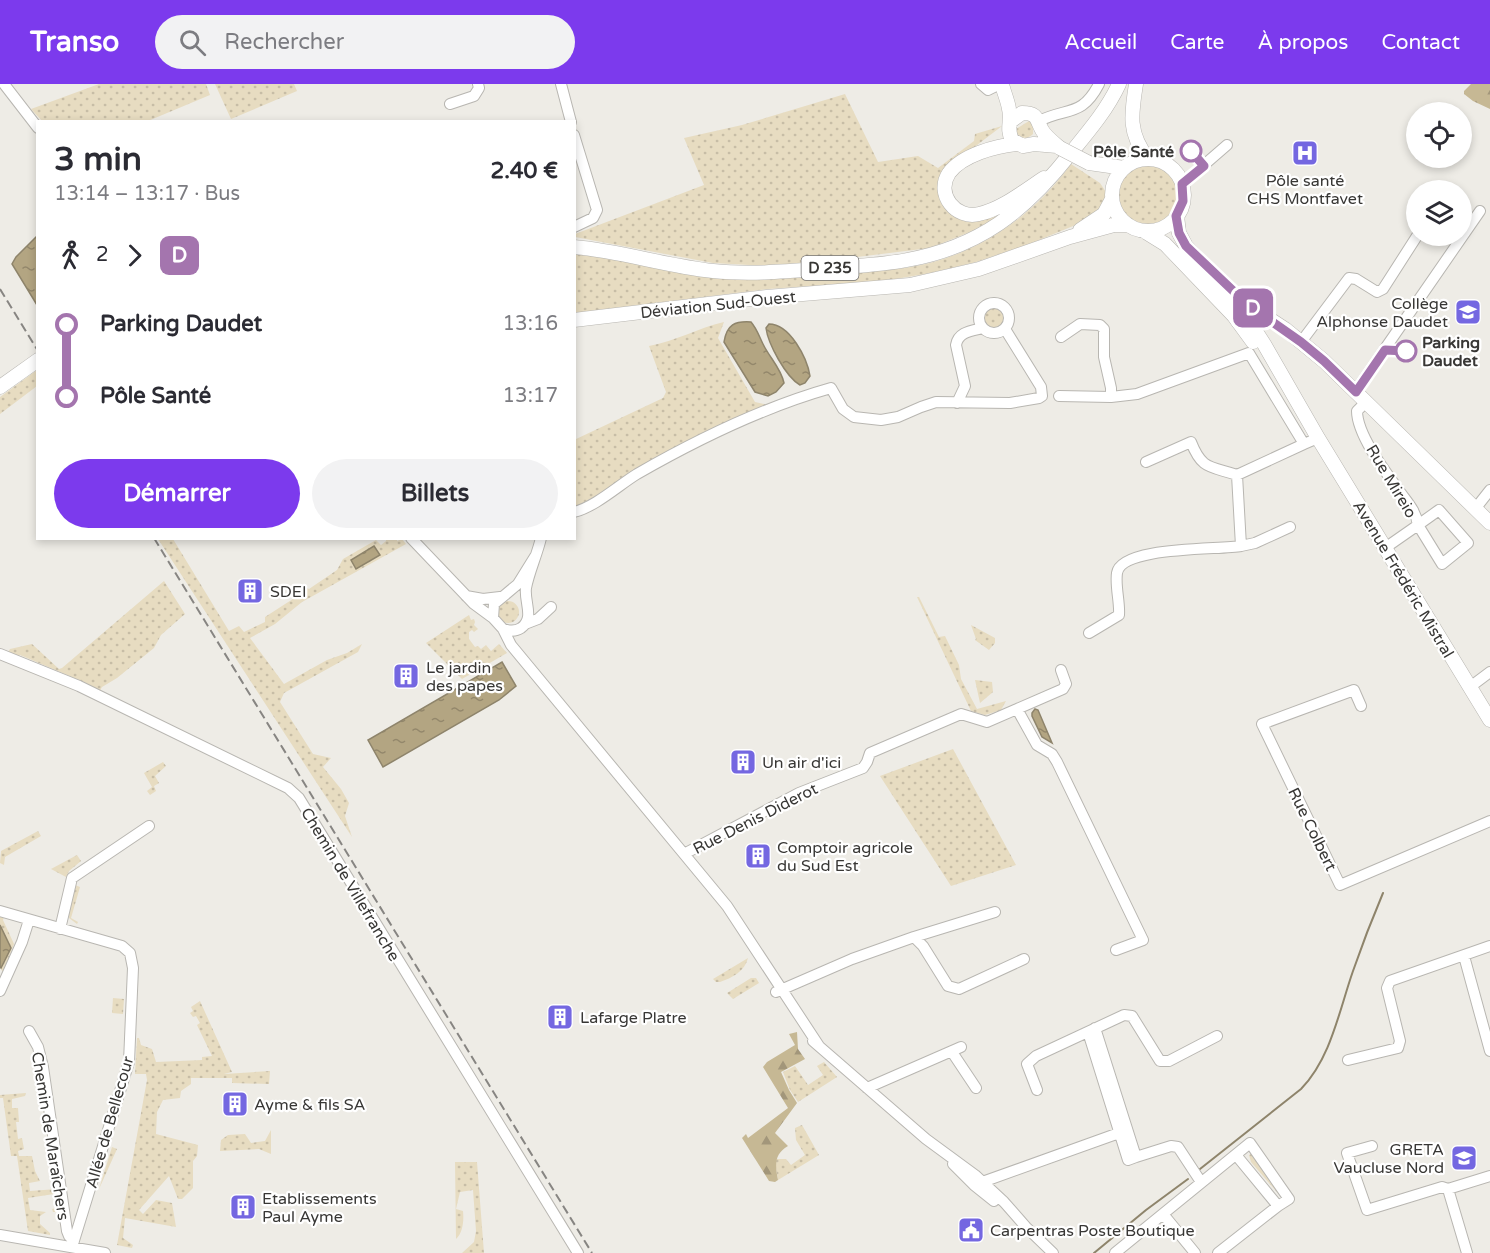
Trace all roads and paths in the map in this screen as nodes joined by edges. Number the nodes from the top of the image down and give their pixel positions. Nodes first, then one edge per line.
1 (4, 84) edge
2 (478, 84) edge
3 (561, 84) edge
4 (981, 84) edge
5 (1099, 84) edge
6 (1119, 84) edge
7 (1136, 84) edge
8 (1001, 85) edge
9 (450, 104) dead end
10 (1025, 113) junction
11 (570, 120) edge
12 (36, 125) edge
13 (1040, 125) junction
14 (1010, 126) junction
15 (576, 142) edge
16 (1016, 144) junction
17 (1034, 144) junction
18 (1227, 145) dead end
19 (1058, 147) junction
20 (985, 149) junction
21 (1148, 159) junction
22 (1091, 164) junction
23 (1058, 168) junction
24 (1124, 168) junction
25 (1182, 184) junction
26 (1112, 193) junction
27 (1480, 211) dead end
28 (1176, 216) junction
29 (1128, 225) junction
30 (576, 226) edge
31 (1144, 231) junction
32 (1070, 237) junction
33 (1411, 246) edge
34 (576, 247) edge
35 (1195, 255) junction
36 (1204, 284) junction
37 (1243, 312) junction
38 (576, 320) edge
39 (982, 328) junction
40 (1005, 329) junction
41 (1281, 331) junction
42 (1061, 337) dead end
43 (1301, 342) junction
44 (1264, 344) junction
45 (32, 364) edge
46 (1282, 379) junction
47 (0, 387) edge
48 (1059, 396) dead end
49 (1111, 397) junction
50 (1361, 397) junction
51 (957, 403) junction
52 (1318, 438) junction
53 (1304, 444) junction
54 (1146, 462) dead end
55 (1237, 475) junction
56 (1490, 490) edge
57 (1475, 509) junction
58 (576, 511) edge
59 (1490, 523) edge
60 (1418, 525) junction
61 (1290, 526) dead end
62 (413, 540) edge
63 (540, 540) edge
64 (1241, 546) junction
65 (1385, 548) junction
66 (536, 555) junction
67 (466, 596) junction
68 (502, 596) junction
69 (527, 606) junction
70 (493, 618) junction
71 (523, 626) junction
72 (502, 629) junction
73 (1089, 633) dead end
74 (0, 654) edge
75 (525, 662) junction
76 (1061, 670) dead end
77 (1490, 672) edge
78 (1470, 687) junction
79 (1361, 706) dead end
80 (1017, 710) junction
81 (1490, 720) edge
82 (1490, 821) edge
83 (149, 826) dead end
84 (684, 855) junction
85 (0, 911) edge
86 (995, 912) dead end
87 (29, 920) junction
88 (60, 929) junction
89 (914, 937) junction
90 (1490, 946) edge
91 (1116, 950) dead end
92 (1464, 956) junction
93 (1024, 959) dead end
94 (0, 991) edge
95 (779, 991) junction
96 (1091, 1030) junction
97 (29, 1031) dead end
98 (1217, 1036) dead end
99 (1490, 1051) edge
100 (1348, 1060) dead end
101 (867, 1088) junction
102 (976, 1088) dead end
103 (1037, 1090) dead end
104 (1119, 1132) junction
105 (1372, 1146) dead end
106 (1236, 1155) junction
107 (1136, 1157) junction
108 (1490, 1176) edge
109 (1201, 1182) junction
110 (978, 1183) junction
111 (1448, 1189) junction
112 (1278, 1206) junction
113 (1163, 1214) junction
114 (0, 1235) edge
115 (73, 1244) junction
116 (1047, 1251) edge
117 (105, 1253) edge
118 (578, 1253) edge
119 (1115, 1253) edge
120 (1196, 1253) edge
121 (1218, 1253) edge
122 (1467, 1253) edge

1 - 12 street
2 - 9 street
3 - 11 street
4 - 8 street
5 - 13 street
6 - 23 main road, D 235
7 - 21 main road
8 - 10 main road
8 - 14 main road
10 - 13 main road
10 - 14 main road
13 - 17 main road
13 - 19 main road
14 - 16 main road
14 - 20 main road
15 - 30 street
16 - 17 main road
16 - 20 main road
17 - 19 main road
18 - 25 street
19 - 22 main road, bridge
20 - 23 main road
21 - 24 main road
21 - 25 main road
22 - 24 main road
22 - 26 main road
23 - 34 main road, D 235
24 - 26 main road
25 - 28 main road
26 - 29 main road
26 - 32 main road
27 - 50 street
28 - 31 main road
28 - 35 main road
29 - 31 main road
29 - 32 main road
31 - 36 main road
32 - 38 main road, Déviation Sud-Ouest
33 - 43 street
35 - 37 main road
35 - 43 main road
36 - 37 main road
36 - 46 main road
37 - 41 main road
37 - 44 main road
39 - 40 street
39 - 40 street
39 - 51 street
40 - 51 street
41 - 43 main road
41 - 44 main road
42 - 49 street
43 - 50 main road
44 - 46 main road
45 - 47 main road
46 - 52 main road, Avenue Frédéric Mistral
48 - 49 street
49 - 53 street
50 - 57 main road
50 - 60 street, Rue Mireio
51 - 58 street
52 - 53 street
52 - 65 main road, Avenue Frédéric Mistral
53 - 55 street
54 - 55 street
55 - 64 street
56 - 57 street
57 - 59 main road
60 - 60 street
60 - 65 street, Rue Mireio
61 - 64 street
62 - 67 street
63 - 66 street
64 - 73 street
65 - 78 main road, Avenue Frédéric Mistral
66 - 68 street
66 - 69 street
67 - 68 street
67 - 70 street
68 - 69 street
68 - 70 street
69 - 71 street
69 - 71 street
70 - 72 street
71 - 72 street
71 - 75 street
72 - 75 street
74 - 118 street, Chemin de Villefranche
75 - 84 street
76 - 80 street, Rue Denis Diderot
77 - 78 street
78 - 81 main road, Avenue Frédéric Mistral
79 - 82 street, Rue Colbert
80 - 84 street, Rue Denis Diderot
80 - 91 street
83 - 88 street
84 - 95 street
85 - 87 street, Allée de Bellecour
86 - 89 street
87 - 88 street, Allée de Bellecour
87 - 94 street
88 - 115 street, Allée de Bellecour
89 - 93 street
89 - 95 street
90 - 92 street
92 - 99 street
92 - 100 street
95 - 101 street
96 - 98 street
96 - 103 street
96 - 104 street
96 - 107 street
97 - 115 street, Chemin de Maraîchers
101 - 102 street
101 - 110 street
104 - 107 street
104 - 110 street
105 - 111 street
106 - 109 street
106 - 112 street
106 - 112 street
107 - 109 street
108 - 111 street
109 - 113 street
110 - 116 street
111 - 122 street
112 - 121 street
113 - 119 street
113 - 120 street
114 - 115 street
115 - 117 street

